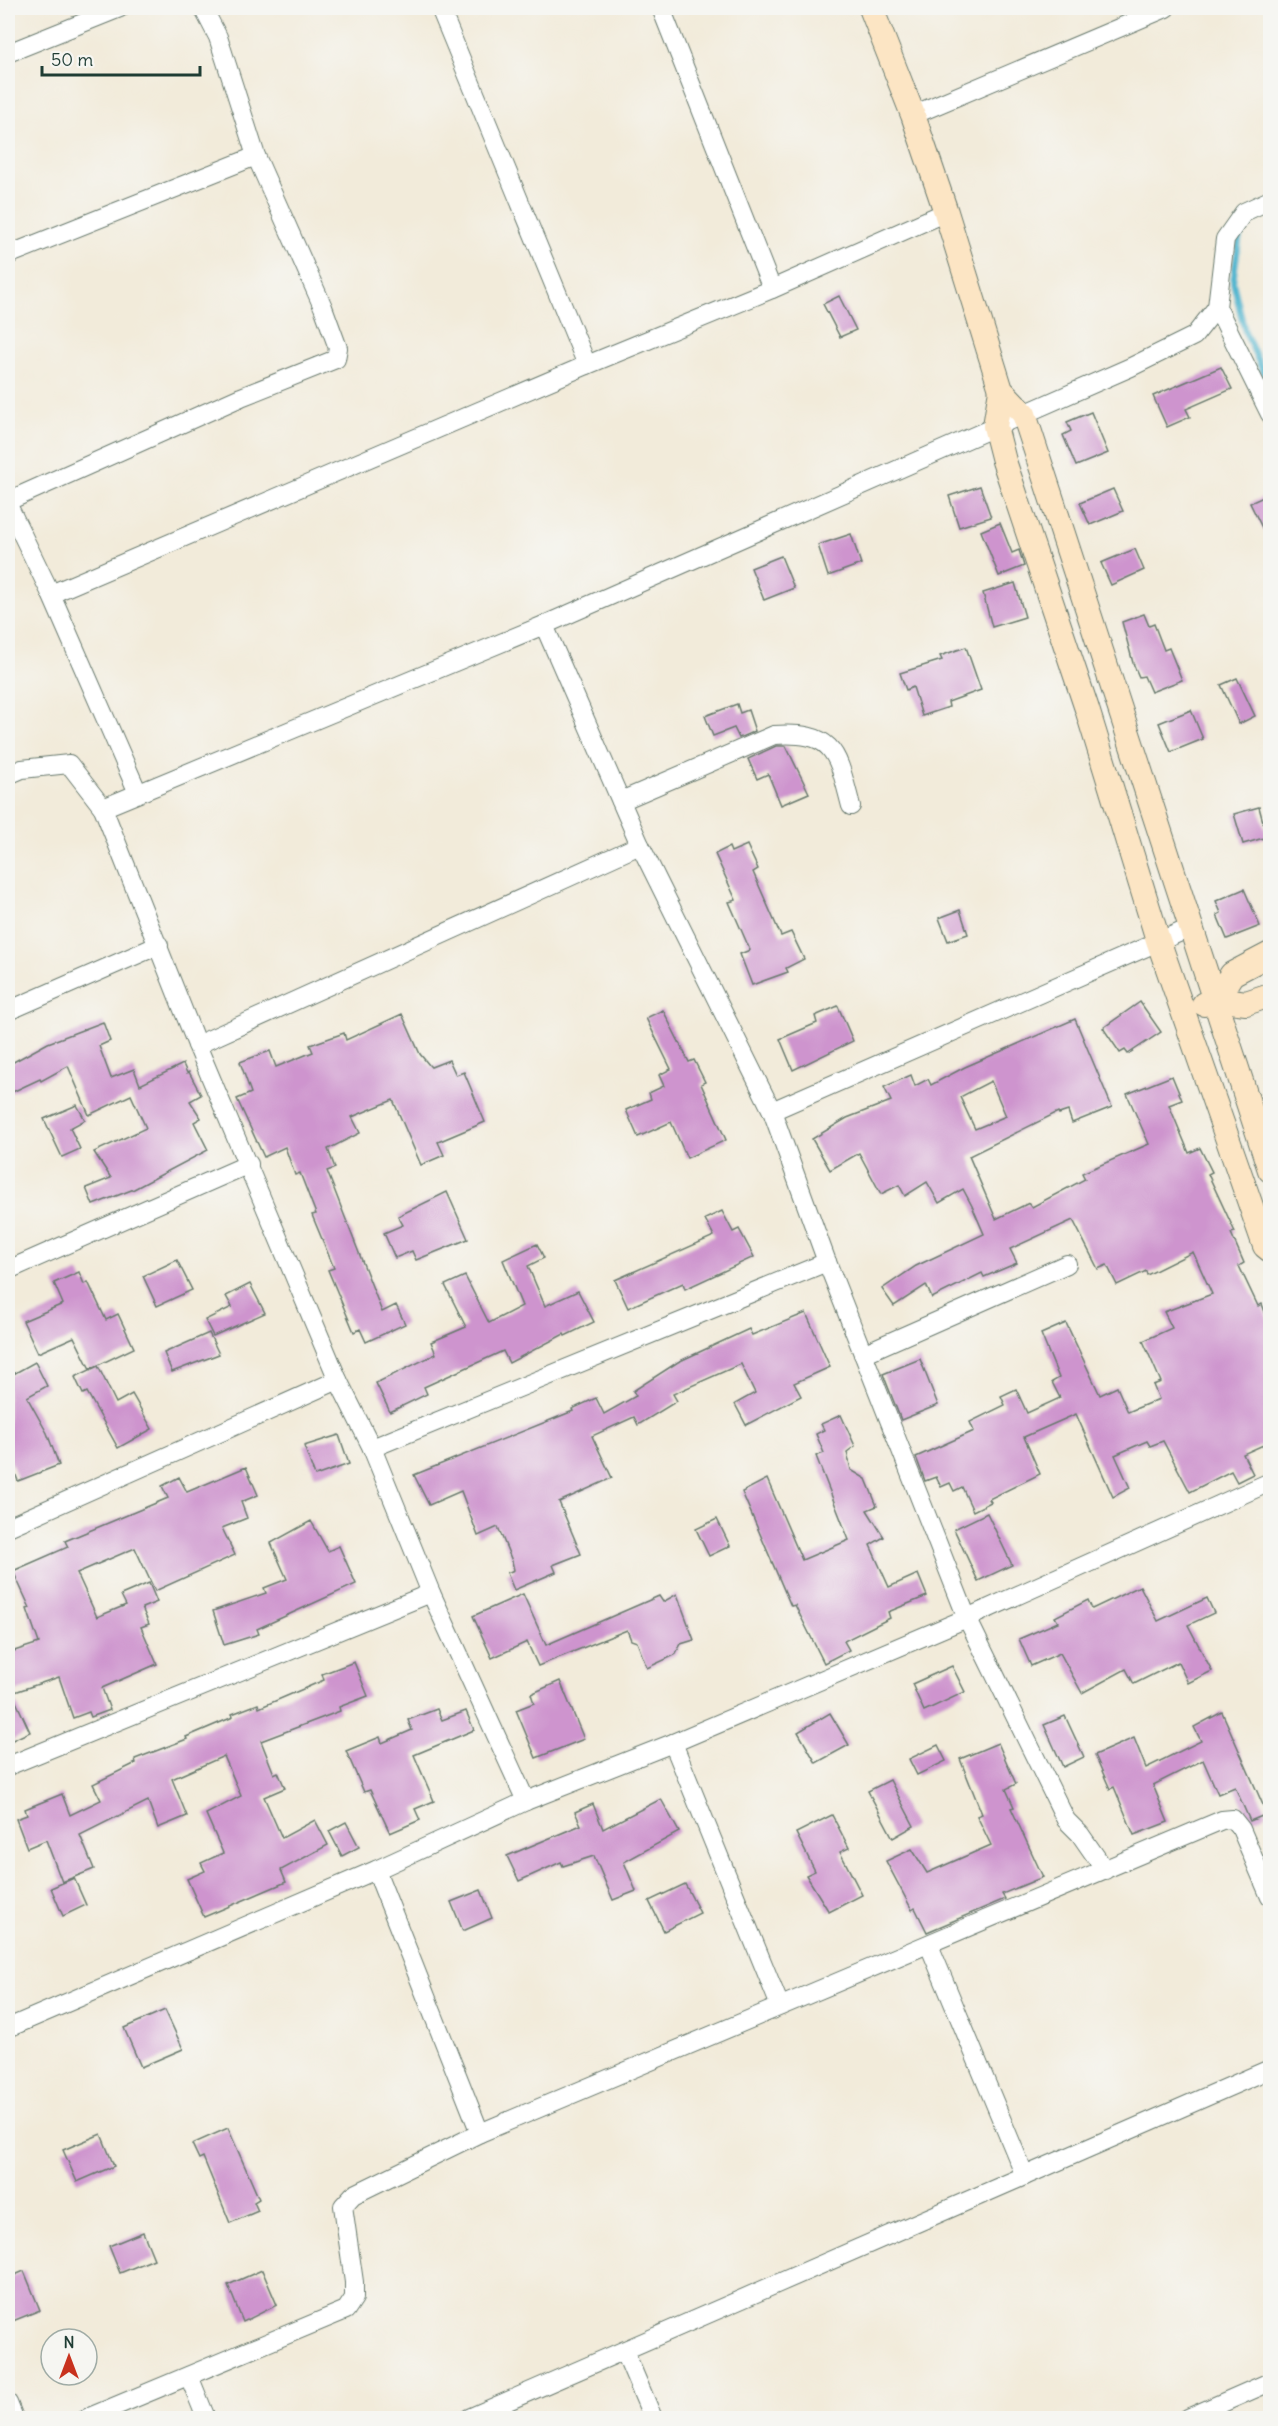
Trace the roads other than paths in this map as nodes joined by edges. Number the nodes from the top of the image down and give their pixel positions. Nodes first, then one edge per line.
1 (120, 8) edge
2 (203, 8) edge
3 (440, 8) edge
4 (662, 8) edge
5 (871, 8) edge
6 (1166, 8) edge
7 (8, 53) edge
8 (913, 116) junction
9 (256, 156) junction
10 (1270, 200) edge
11 (946, 212) junction
12 (8, 255) edge
13 (772, 289) junction
14 (1217, 307) junction
15 (587, 365) junction
16 (1000, 390) junction
17 (1023, 414) junction
18 (1270, 414) edge
19 (994, 426) junction
20 (8, 503) edge
21 (1079, 583) junction
22 (51, 594) junction
23 (1048, 594) junction
24 (544, 625) junction
25 (8, 775) edge
26 (138, 793) junction
27 (621, 801) junction
28 (851, 806) dead end
29 (103, 808) junction
30 (640, 845) junction
31 (1168, 853) junction
32 (1135, 864) junction
33 (1191, 927) junction
34 (1158, 940) junction
35 (159, 945) junction
36 (1270, 954) edge
37 (1270, 995) edge
38 (1216, 999) junction
39 (8, 1011) edge
40 (1184, 1012) junction
41 (197, 1045) junction
42 (1250, 1107) junction
43 (772, 1111) junction
44 (1221, 1118) junction
45 (249, 1164) junction
46 (1270, 1170) edge
47 (1270, 1250) edge
48 (826, 1262) junction
49 (1067, 1264) dead end
50 (8, 1270) edge
51 (863, 1354) junction
52 (338, 1380) junction
53 (372, 1448) junction
54 (1270, 1482) edge
55 (8, 1527) edge
56 (431, 1593) junction
57 (967, 1618) junction
58 (673, 1743) junction
59 (8, 1766) edge
60 (526, 1801) junction
61 (376, 1870) junction
62 (1104, 1870) junction
63 (1270, 1897) edge
64 (929, 1945) junction
65 (780, 2006) junction
66 (8, 2028) edge
67 (1270, 2069) edge
68 (480, 2133) junction
69 (1025, 2176) junction
70 (625, 2352) junction
71 (189, 2376) junction
72 (1270, 2382) edge
73 (8, 2403) edge
74 (14, 2418) edge
75 (87, 2418) edge
76 (206, 2418) edge
77 (469, 2418) edge
78 (653, 2418) edge
79 (1188, 2418) edge

1 - 7 street
2 - 9 street
3 - 15 street
4 - 13 street
5 - 8 street
6 - 8 street
8 - 11 street
9 - 12 street
9 - 20 street
10 - 14 street
11 - 13 street
11 - 16 street
13 - 15 street
14 - 17 street
14 - 18 street
15 - 22 street
16 - 17 street
16 - 19 street
17 - 19 street
17 - 21 street
19 - 23 street
19 - 24 street
20 - 22 street
21 - 23 street
21 - 31 street
22 - 26 street
23 - 32 street
24 - 26 street
24 - 27 street
25 - 29 street
26 - 29 street
27 - 28 street
27 - 30 street
29 - 35 street
30 - 41 street
30 - 43 street
31 - 32 street
31 - 33 street
32 - 34 street
33 - 34 street
33 - 38 street
34 - 40 street
34 - 43 street
35 - 39 street
35 - 41 street
36 - 38 street
37 - 38 street
38 - 40 street
38 - 42 street
40 - 44 street
41 - 45 street
42 - 44 street
42 - 46 street
43 - 48 street
44 - 47 street
45 - 50 street
45 - 52 street
48 - 51 street
48 - 53 street
49 - 51 street
51 - 57 street
52 - 53 street
52 - 55 street
53 - 56 street
54 - 57 street
56 - 59 street
56 - 60 street
57 - 58 street
57 - 62 street
58 - 60 street
58 - 65 street
60 - 61 street
61 - 66 street
61 - 68 street
62 - 63 street
62 - 64 street
64 - 65 street
64 - 69 street
65 - 68 street
67 - 69 street
68 - 71 street
69 - 70 street
70 - 77 street
70 - 78 street
71 - 75 street
71 - 76 street
72 - 79 street
73 - 74 street

